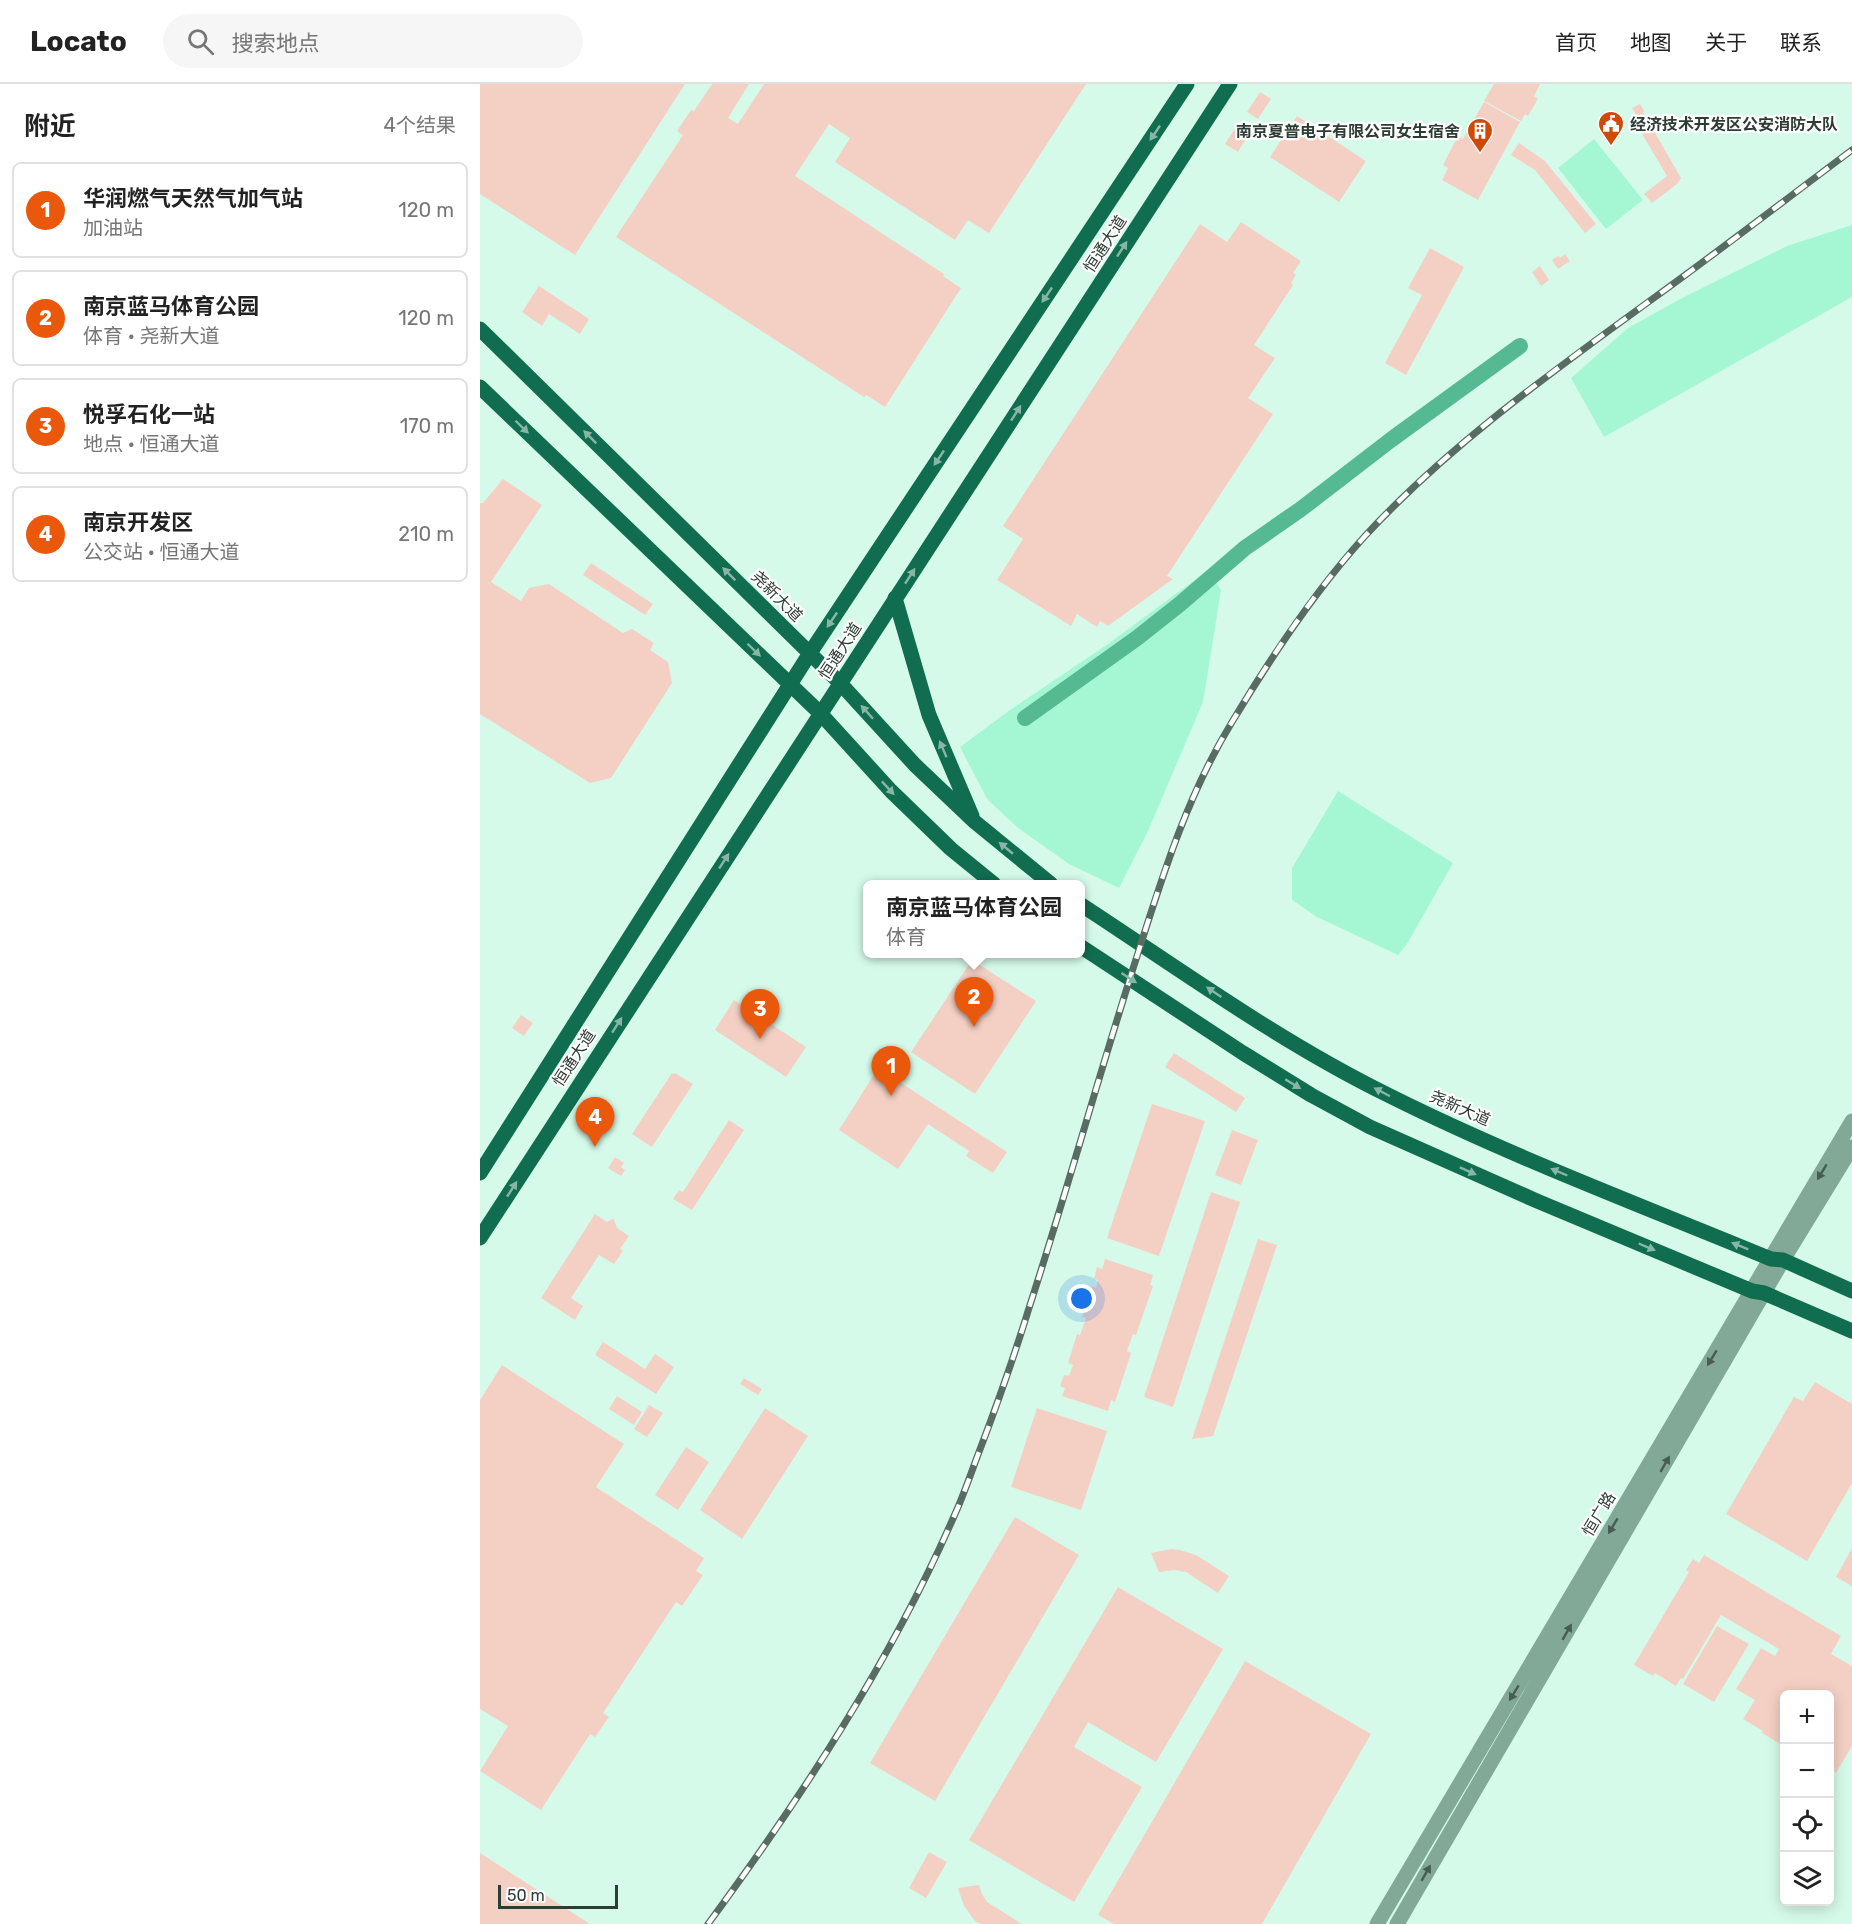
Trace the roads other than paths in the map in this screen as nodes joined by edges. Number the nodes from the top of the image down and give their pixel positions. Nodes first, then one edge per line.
1 (1187, 84) edge
2 (1230, 84) edge
3 (480, 329) edge
4 (480, 387) edge
5 (896, 598) junction
6 (810, 653) junction
7 (840, 683) junction
8 (790, 685) junction
9 (820, 713) junction
10 (975, 822) junction
11 (988, 880) edge
12 (1046, 880) edge
13 (1085, 907) edge
14 (1085, 949) edge
15 (1852, 1121) edge
16 (1852, 1146) edge
17 (480, 1173) edge
18 (480, 1238) edge
19 (1777, 1260) junction
20 (1852, 1291) edge
21 (1758, 1292) junction
22 (1852, 1331) edge
23 (1377, 1924) edge
24 (1397, 1924) edge

1 -> 6 main road, 恒通大道
5 -> 2 main road, 恒通大道
6 -> 3 main road, 尧新大道
4 -> 8 main road
5 - 7 main road, 恒通大道
10 -> 5 main road
6 - 7 main road, 尧新大道
6 - 8 main road, 恒通大道
7 - 9 main road, 恒通大道
10 -> 7 main road, 尧新大道
8 - 9 main road
8 - 17 main road, 恒通大道
9 -> 11 main road
18 -> 9 main road, 恒通大道
12 -> 10 main road, 尧新大道
19 -> 13 main road, 尧新大道
14 -> 21 main road
15 -> 19 street, 恒广路
16 - 19 street, 恒广路
19 - 20 main road, 尧新大道
19 - 21 street, 恒广路
21 - 22 main road
21 -> 23 street, 恒广路
24 -> 21 street, 恒广路

